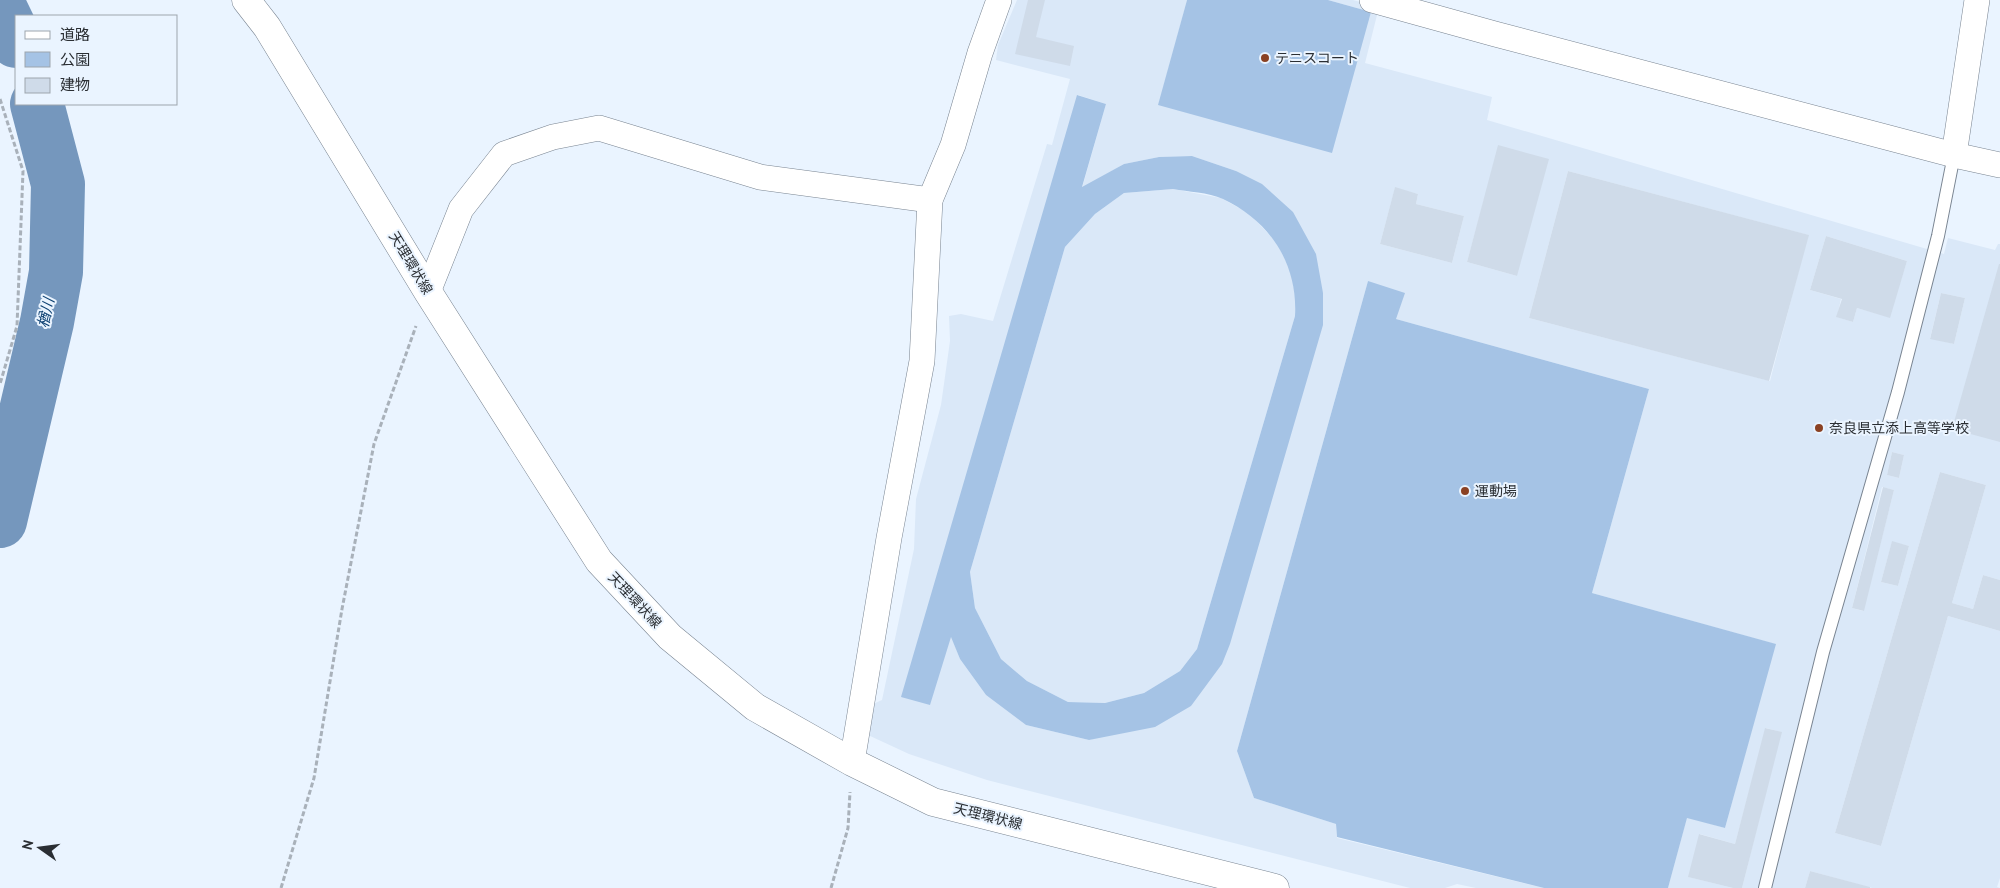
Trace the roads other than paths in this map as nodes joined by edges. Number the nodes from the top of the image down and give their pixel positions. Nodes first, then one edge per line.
1 (246, 0) edge
2 (999, 0) edge
3 (1372, 0) edge
4 (1976, 0) edge
5 (1954, 155) junction
6 (2000, 165) edge
7 (930, 200) junction
8 (428, 292) junction
9 (852, 762) junction
10 (1275, 888) edge
11 (1766, 888) edge

1 - 8 main road, 天理環状線
2 - 7 street
3 - 5 street
4 - 5 street
5 - 6 street
5 - 11 lane
7 - 8 street
7 - 9 street
8 - 9 main road, 天理環状線
9 - 10 main road, 天理環状線

